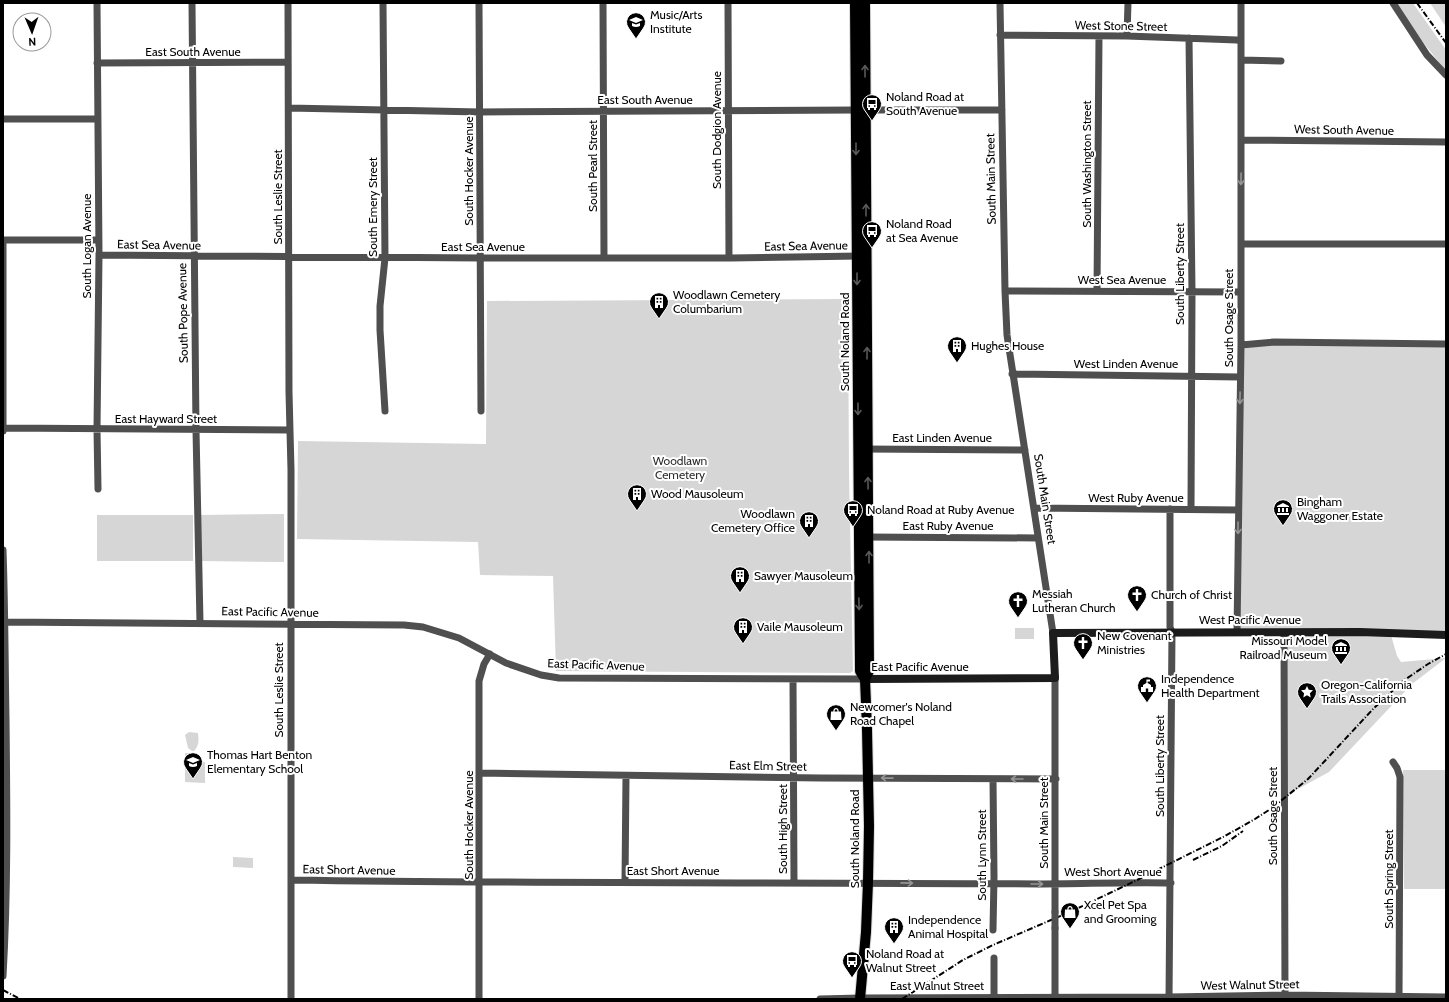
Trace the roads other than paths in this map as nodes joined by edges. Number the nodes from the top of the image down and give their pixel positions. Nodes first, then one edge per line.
1 (97, 3) edge
2 (192, 3) edge
3 (288, 3) edge
4 (383, 3) edge
5 (479, 3) edge
6 (603, 3) edge
7 (728, 3) edge
8 (855, 3) edge
9 (865, 3) edge
10 (1000, 3) edge
11 (1128, 3) edge
12 (1241, 3) edge
13 (1393, 3) edge
14 (1000, 35) junction
15 (1099, 36) junction
16 (1127, 36) junction
17 (1190, 38) junction
18 (1241, 41) junction
19 (1241, 60) junction
20 (1281, 60) dead end
21 (288, 62) junction
22 (192, 63) junction
23 (97, 64) junction
24 (1446, 75) edge
25 (289, 108) junction
26 (384, 110) junction
27 (861, 110) junction
28 (1002, 110) junction
29 (604, 111) junction
30 (728, 111) junction
31 (480, 112) junction
32 (3, 119) edge
33 (98, 119) junction
34 (1242, 140) junction
35 (1446, 142) edge
36 (3, 240) edge
37 (99, 240) junction
38 (1240, 244) junction
39 (1446, 244) edge
40 (99, 255) junction
41 (194, 256) junction
42 (862, 256) junction
43 (290, 257) junction
44 (385, 258) junction
45 (481, 258) junction
46 (604, 258) junction
47 (729, 258) junction
48 (1005, 291) junction
49 (1097, 291) junction
50 (1192, 292) junction
51 (1240, 292) junction
52 (1446, 344) edge
53 (1241, 345) junction
54 (1012, 374) junction
55 (1191, 376) junction
56 (1240, 376) junction
57 (385, 411) dead end
58 (480, 411) dead end
59 (97, 429) junction
60 (3, 430) edge
61 (196, 430) junction
62 (290, 430) junction
63 (863, 449) junction
64 (1025, 450) junction
65 (98, 489) dead end
66 (1034, 508) junction
67 (1170, 509) junction
68 (1191, 509) junction
69 (1238, 510) junction
70 (869, 536) junction
71 (858, 537) junction
72 (1038, 538) junction
73 (3, 550) edge
74 (4, 622) edge
75 (200, 623) junction
76 (290, 624) junction
77 (1172, 632) junction
78 (1237, 632) junction
79 (1284, 632) junction
80 (1054, 633) junction
81 (1446, 635) edge
82 (490, 654) junction
83 (1055, 678) junction
84 (793, 679) junction
85 (865, 679) junction
86 (1393, 762) dead end
87 (480, 773) junction
88 (626, 776) junction
89 (794, 778) junction
90 (867, 778) junction
91 (993, 779) junction
92 (1056, 779) junction
93 (291, 880) junction
94 (480, 882) junction
95 (626, 882) junction
96 (868, 882) junction
97 (794, 883) junction
98 (1171, 883) junction
99 (994, 884) junction
100 (1056, 884) junction
101 (993, 930) dead end
102 (994, 958) dead end
103 (3, 976) edge
104 (1446, 996) edge
105 (1285, 997) edge
106 (860, 998) edge
107 (890, 998) edge
108 (931, 998) edge
109 (994, 998) edge
110 (1055, 998) edge
111 (1169, 998) edge
112 (1357, 998) edge
113 (1399, 998) edge
114 (291, 999) edge
115 (480, 999) edge
116 (820, 999) edge

1 - 23 street, South Logan Avenue
2 - 22 street, South Pope Avenue
3 - 21 street, South Leslie Street
4 - 26 street, South Emery Street
5 - 31 street, South Hocker Avenue
6 - 29 street, South Pearl Street
7 - 30 street, South Dodgion Avenue
8 - 27 main road, South Noland Road
27 -> 9 main road, South Noland Road
10 - 14 street, South Main Street
11 - 16 street
12 - 18 street, South Osage Street
13 - 24 street
14 - 15 street, West Stone Street
14 - 28 street, South Main Street
15 - 16 street, West Stone Street
15 - 49 street, South Washington Street
16 - 17 street, West Stone Street
17 - 18 street, West Stone Street
17 - 50 street, South Liberty Street
18 - 19 street, South Osage Street
19 - 20 street
19 - 34 street, South Osage Street
21 - 22 street, East South Avenue
21 - 25 street, South Leslie Street
22 - 23 street, East South Avenue
22 - 41 street, South Pope Avenue
23 - 33 street, South Logan Avenue
25 - 26 street, East South Avenue
25 - 43 street, South Leslie Street
26 - 31 street, East South Avenue
26 - 44 street, South Emery Street
27 - 28 street, East South Avenue
27 - 30 street, East South Avenue
27 - 42 main road, South Noland Road
28 - 48 street, South Main Street
29 - 30 street, East South Avenue
29 - 31 street, East South Avenue
29 - 46 street, South Pearl Street
30 - 47 street, South Dodgion Avenue
31 - 45 street, South Hocker Avenue
32 - 33 street
33 - 37 street, South Logan Avenue
34 - 35 street, West South Avenue
34 -> 38 street, South Osage Street
36 - 37 street
36 - 60 street
37 - 40 street, South Logan Avenue
38 - 39 street
38 - 51 street, South Osage Street
40 - 41 street, East Sea Avenue
40 - 59 street, South Logan Avenue
41 - 43 street, East Sea Avenue
41 - 61 street, South Pope Avenue
42 - 47 street, East Sea Avenue
42 - 63 main road, South Noland Road
43 - 44 street, East Sea Avenue
43 - 62 street, South Leslie Street
44 - 45 street, East Sea Avenue
44 - 57 street, South Emery Street
45 - 46 street, East Sea Avenue
45 - 58 street, South Hocker Avenue
46 - 47 street, East Sea Avenue
48 - 49 street, West Sea Avenue
48 - 54 street, South Main Street
49 - 50 street, West Sea Avenue
50 - 51 street, West Sea Avenue
50 - 55 street, South Liberty Street
51 - 53 street, South Osage Street
52 - 53 street
53 - 56 street, South Osage Street
54 - 55 street, West Linden Avenue
54 - 64 street, South Main Street
55 - 56 street, West Linden Avenue
55 - 68 street, South Liberty Street
56 -> 69 street, South Osage Street
59 - 60 street, East Hayward Street
59 - 61 street, East Hayward Street
59 - 65 street, South Logan Avenue
61 - 62 street, East Hayward Street
61 - 75 street, South Pope Avenue
62 - 76 street, South Leslie Street
63 - 64 street, East Linden Avenue
70 -> 63 main road, South Noland Road
63 - 71 main road, South Noland Road
64 - 66 street, South Main Street
66 - 67 street, West Ruby Avenue
66 - 72 street, South Main Street
67 - 68 street, West Ruby Avenue
67 - 77 street, South Liberty Street
68 - 69 street, West Ruby Avenue
69 -> 78 street, South Osage Street
70 - 71 street, East Ruby Avenue
70 - 72 street, East Ruby Avenue
85 -> 70 main road, South Noland Road
71 -> 85 main road, South Noland Road
72 - 80 street, South Main Street
73 - 74 street
74 - 75 street, East Pacific Avenue
74 - 103 street
75 - 76 street, East Pacific Avenue
76 - 82 street, East Pacific Avenue
76 - 93 street, South Leslie Street
77 - 78 street, West Pacific Avenue
77 - 80 street, West Pacific Avenue
77 - 98 street, South Liberty Street
78 - 79 street, West Pacific Avenue
79 - 81 street, West Pacific Avenue
79 - 105 street, South Osage Street
80 - 83 street, South Main Street
82 - 84 street, East Pacific Avenue
82 - 87 street, South Hocker Avenue
83 - 85 street, East Pacific Avenue
83 - 92 street, South Main Street
84 - 85 street, East Pacific Avenue
84 - 89 street, South High Street
85 - 90 main road, South Noland Road
86 - 113 street, South Spring Street
87 - 88 street, East Elm Street
87 - 94 street, South Hocker Avenue
88 - 89 street, East Elm Street
88 - 95 street
89 - 90 street, East Elm Street
89 - 97 street, South High Street
91 -> 90 street, East Elm Street
90 - 96 main road, South Noland Road
92 -> 91 street, East Elm Street
91 - 99 street, South Lynn Street
92 - 100 street, South Main Street
93 - 94 street, East Short Avenue
93 - 114 street, South Leslie Street
94 - 95 street, East Short Avenue
94 - 115 street, South Hocker Avenue
95 - 97 street, East Short Avenue
96 - 97 street, East Short Avenue
96 -> 99 street, East Short Avenue
96 - 106 main road, South Noland Road
98 - 100 street, West Short Avenue
98 - 111 street, South Liberty Street
99 -> 100 street, East Short Avenue
99 - 101 street, South Lynn Street
100 - 110 street, South Main Street, bridge
102 - 109 street
104 - 113 street, West Walnut Street
105 - 111 street, West Walnut Street
105 - 112 street, West Walnut Street
106 - 107 street, East Walnut Street
106 - 116 street, East Walnut Street
107 - 108 street, East Walnut Street
108 - 109 street, East Walnut Street
109 - 110 street, East Walnut Street
110 - 111 street, West Walnut Street
112 - 113 street, West Walnut Street

